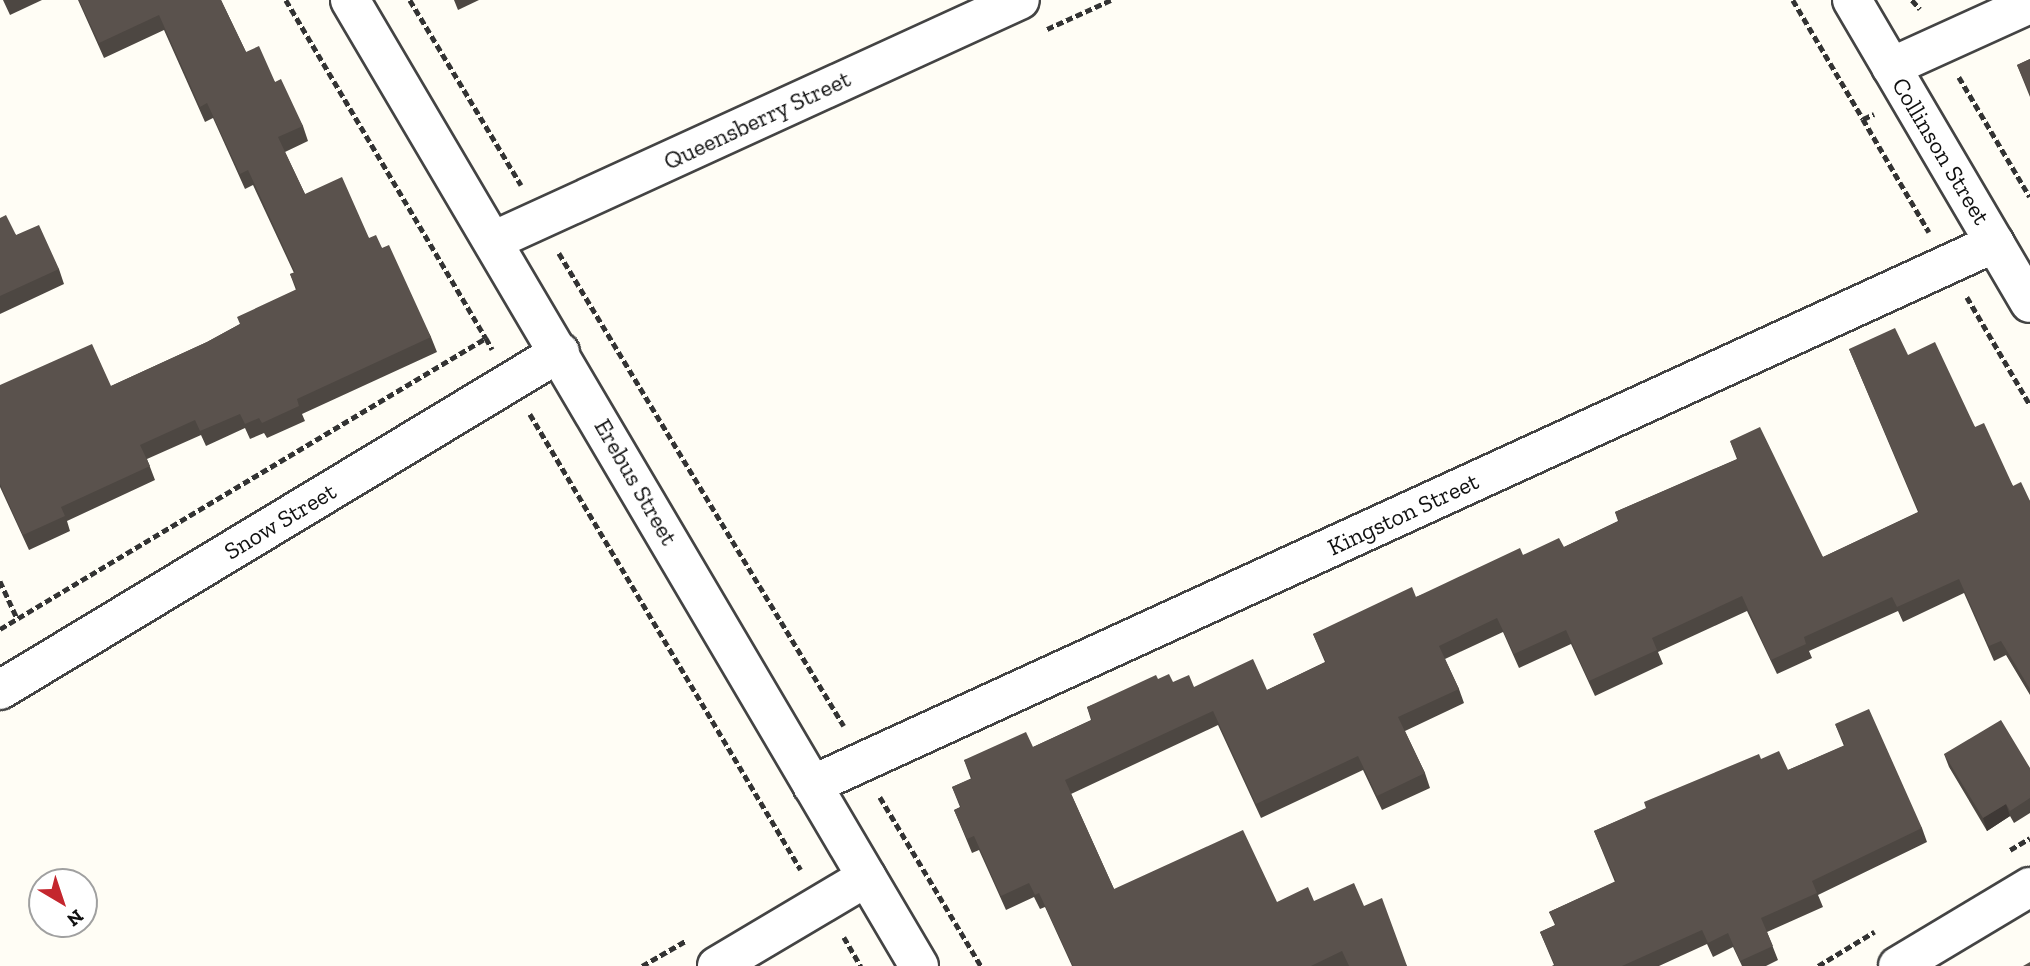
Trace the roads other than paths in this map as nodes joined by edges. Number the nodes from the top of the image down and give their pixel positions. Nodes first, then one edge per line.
1 (350, 0) edge
2 (1020, 0) edge
3 (1852, 0) edge
4 (2030, 4) edge
5 (1891, 67) junction
6 (495, 240) junction
7 (1995, 243) junction
8 (2030, 303) edge
9 (560, 352) junction
10 (1, 688) edge
11 (812, 785) junction
12 (867, 877) junction
13 (2030, 887) edge
14 (717, 966) edge
15 (919, 966) edge
16 (1898, 966) edge

1 - 6 street, Erebus Street
2 - 6 street, Queensberry Street
3 - 5 street, Collinson Street
4 - 5 street
5 - 7 street, Collinson Street
6 - 9 street, Erebus Street
7 - 8 street, Collinson Street
7 - 11 street, Kingston Street
9 - 10 street, Snow Street
9 - 11 street, Erebus Street
11 - 12 street, Erebus Street
12 - 14 street
12 - 15 street, Erebus Street
13 - 16 street

